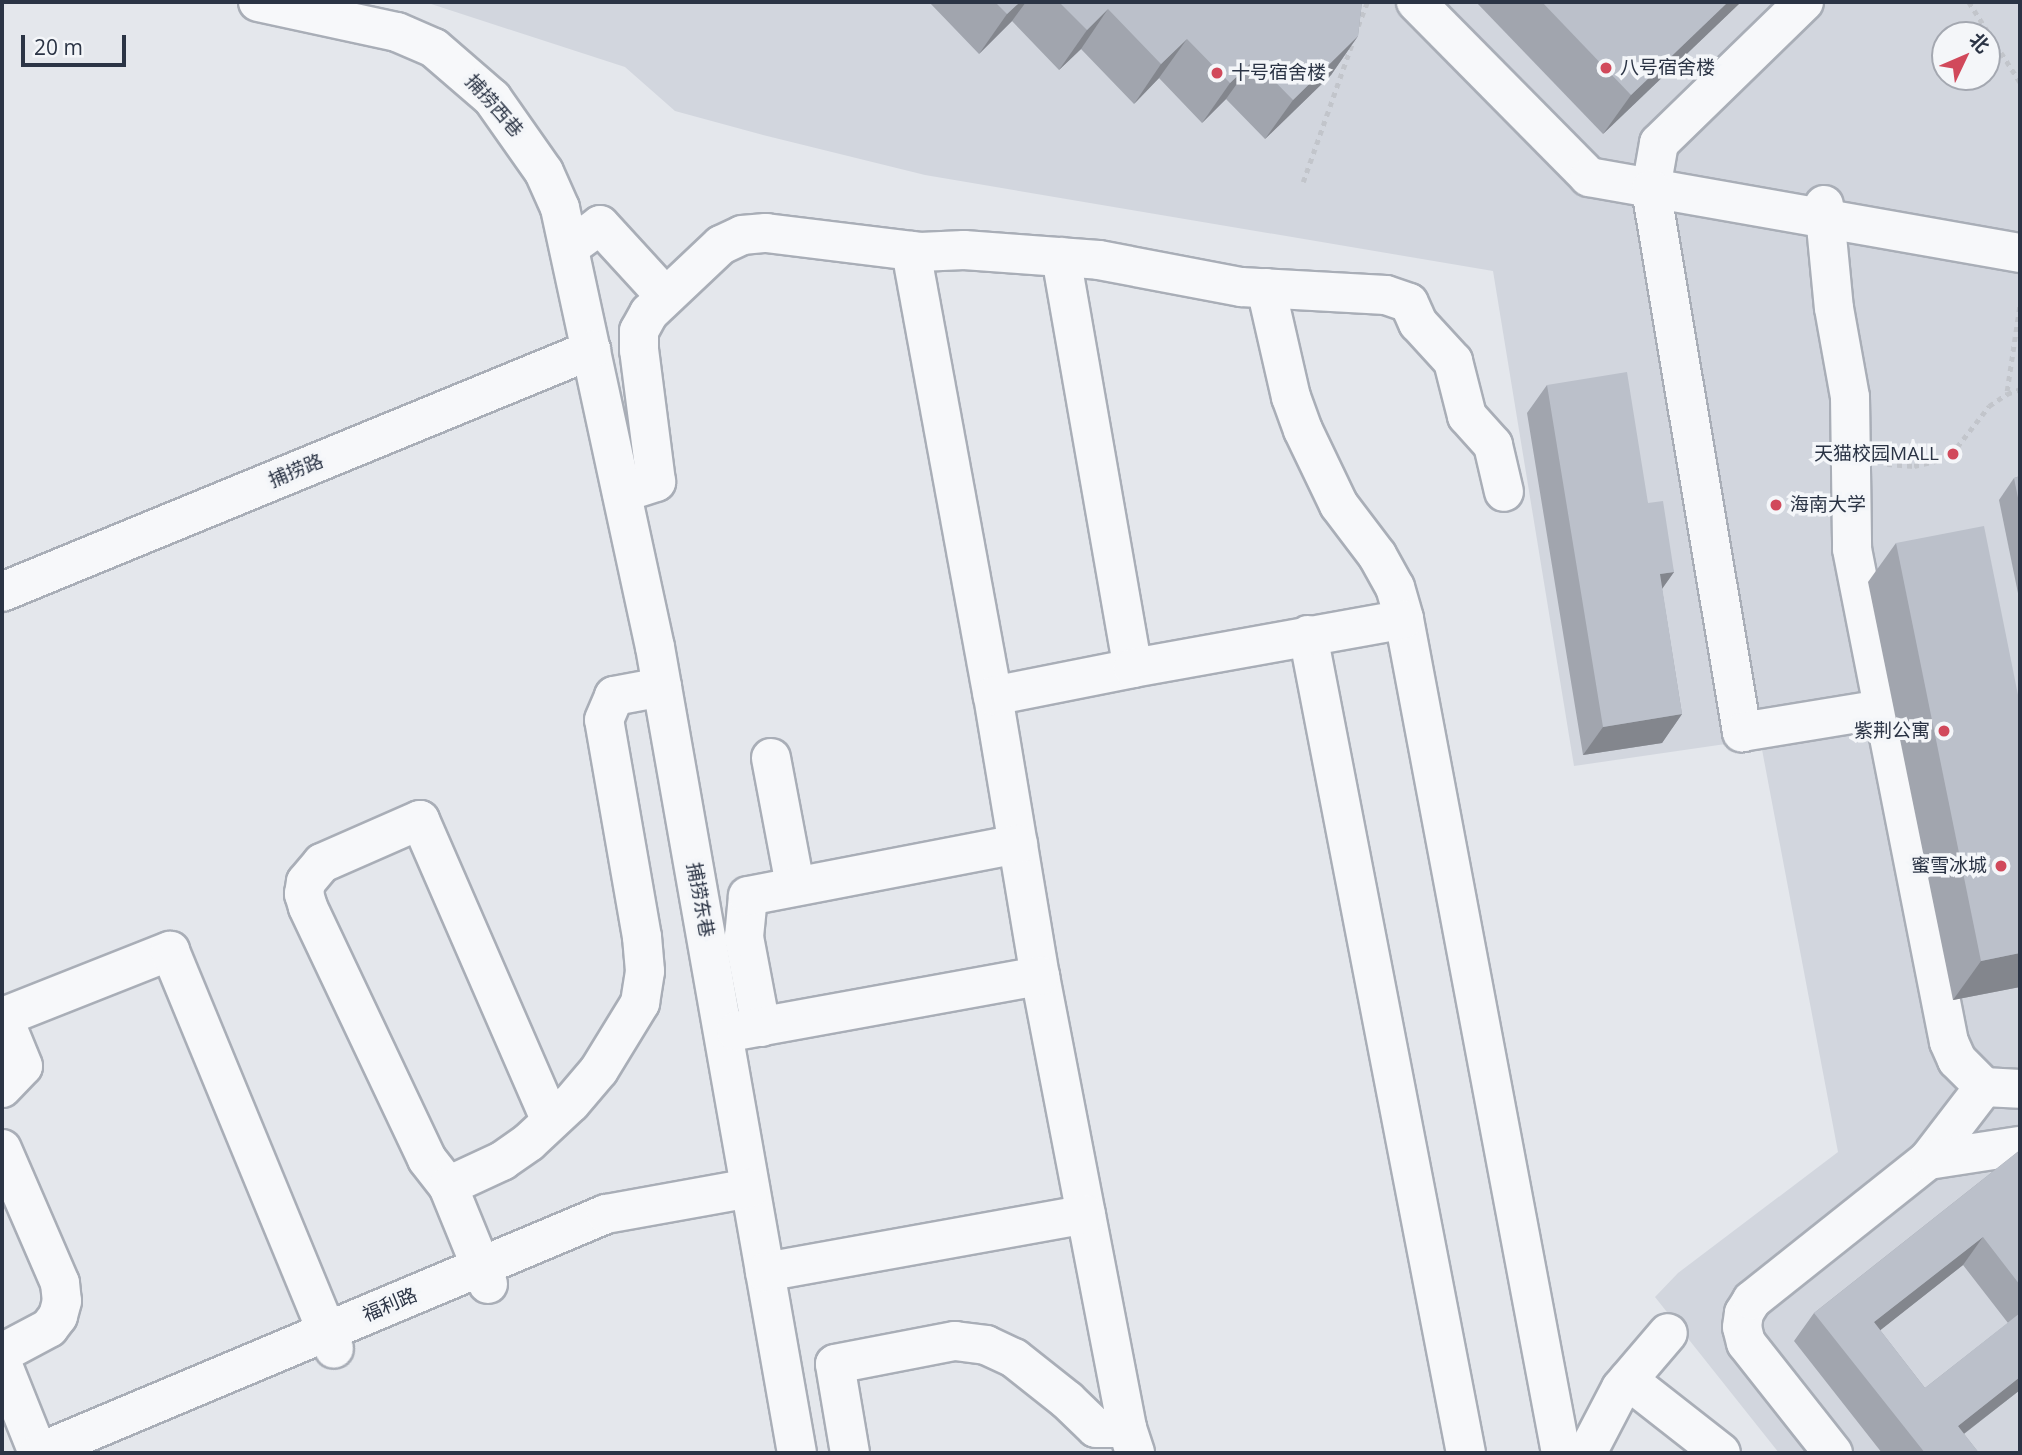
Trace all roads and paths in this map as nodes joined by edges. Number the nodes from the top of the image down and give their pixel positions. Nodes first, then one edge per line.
1 (258, 2) edge
2 (1367, 2) edge
3 (1416, 2) edge
4 (1443, 2) edge
5 (1804, 2) edge
6 (1834, 2) edge
7 (1969, 2) edge
8 (2020, 82) edge
9 (1303, 182) dead end
10 (1664, 183) junction
11 (1824, 213) junction
12 (2020, 238) edge
13 (570, 247) junction
14 (911, 251) junction
15 (2020, 253) edge
16 (1060, 257) junction
17 (1266, 288) junction
18 (665, 296) junction
19 (2020, 307) edge
20 (591, 349) junction
21 (2020, 389) edge
22 (2007, 394) junction
23 (1852, 455) junction
24 (1504, 492) dead end
25 (622, 493) junction
26 (2, 592) edge
27 (1404, 619) junction
28 (1308, 635) junction
29 (1133, 668) junction
30 (662, 687) junction
31 (993, 696) junction
32 (1883, 709) junction
33 (771, 758) dead end
34 (1018, 844) junction
35 (795, 886) junction
36 (1040, 976) junction
37 (761, 1027) junction
38 (724, 1034) junction
39 (2, 1088) edge
40 (2002, 1088) edge
41 (551, 1121) junction
42 (2020, 1146) edge
43 (2, 1149) edge
44 (1928, 1160) junction
45 (448, 1186) junction
46 (752, 1198) junction
47 (1086, 1214) junction
48 (765, 1272) junction
49 (485, 1275) junction
50 (1668, 1334) dead end
51 (331, 1340) junction
52 (2, 1353) edge
53 (2, 1363) edge
54 (836, 1373) junction
55 (1628, 1380) junction
56 (783, 1384) junction
57 (1131, 1441) edge
58 (1559, 1451) edge
59 (38, 1453) edge
60 (82, 1453) edge
61 (797, 1453) edge
62 (850, 1453) edge
63 (1466, 1453) edge
64 (1721, 1453) edge
65 (1833, 1453) edge

1 - 13 street, 捕捞西巷
2 - 9 path
3 - 10 street
4 - 10 street
5 - 10 street
6 - 10 street
7 - 8 path
10 - 11 street
10 - 32 street
11 - 12 street
11 - 15 street
11 - 23 street
13 - 18 street
13 - 20 street, 捕捞西巷
14 - 16 street
14 - 18 street
14 - 31 street
16 - 17 street
16 - 29 street
17 - 24 street
17 - 27 street
18 - 25 street
19 - 22 path
20 - 25 street, 捕捞东巷
20 - 26 street, 捕捞路
21 - 22 path
22 - 23 path
23 - 32 street
25 - 30 street, 捕捞东巷
27 - 28 street
27 - 58 street
28 - 29 street
28 - 63 street
29 - 31 street
30 - 38 street, 捕捞东巷
30 - 41 street
31 - 34 street
32 - 40 street
33 - 35 street
34 - 35 street
34 - 36 street
35 - 37 street
36 - 37 street
36 - 47 street
37 - 38 street
38 - 46 street, 捕捞东巷
39 - 51 street
40 - 44 street
41 - 45 street
41 - 45 street
42 - 44 street
43 - 52 street
44 - 65 street
45 - 49 street
46 - 48 street, 捕捞东巷
46 - 49 street, 福利路
47 - 48 street
47 - 57 street
48 - 56 street, 捕捞东巷
49 - 51 street, 福利路
50 - 55 street
51 - 59 street, 福利路
51 - 60 street, 福利路
53 - 59 street
54 - 56 street
54 - 57 street
54 - 62 street
55 - 58 street
55 - 64 street
56 - 61 street, 捕捞东巷

